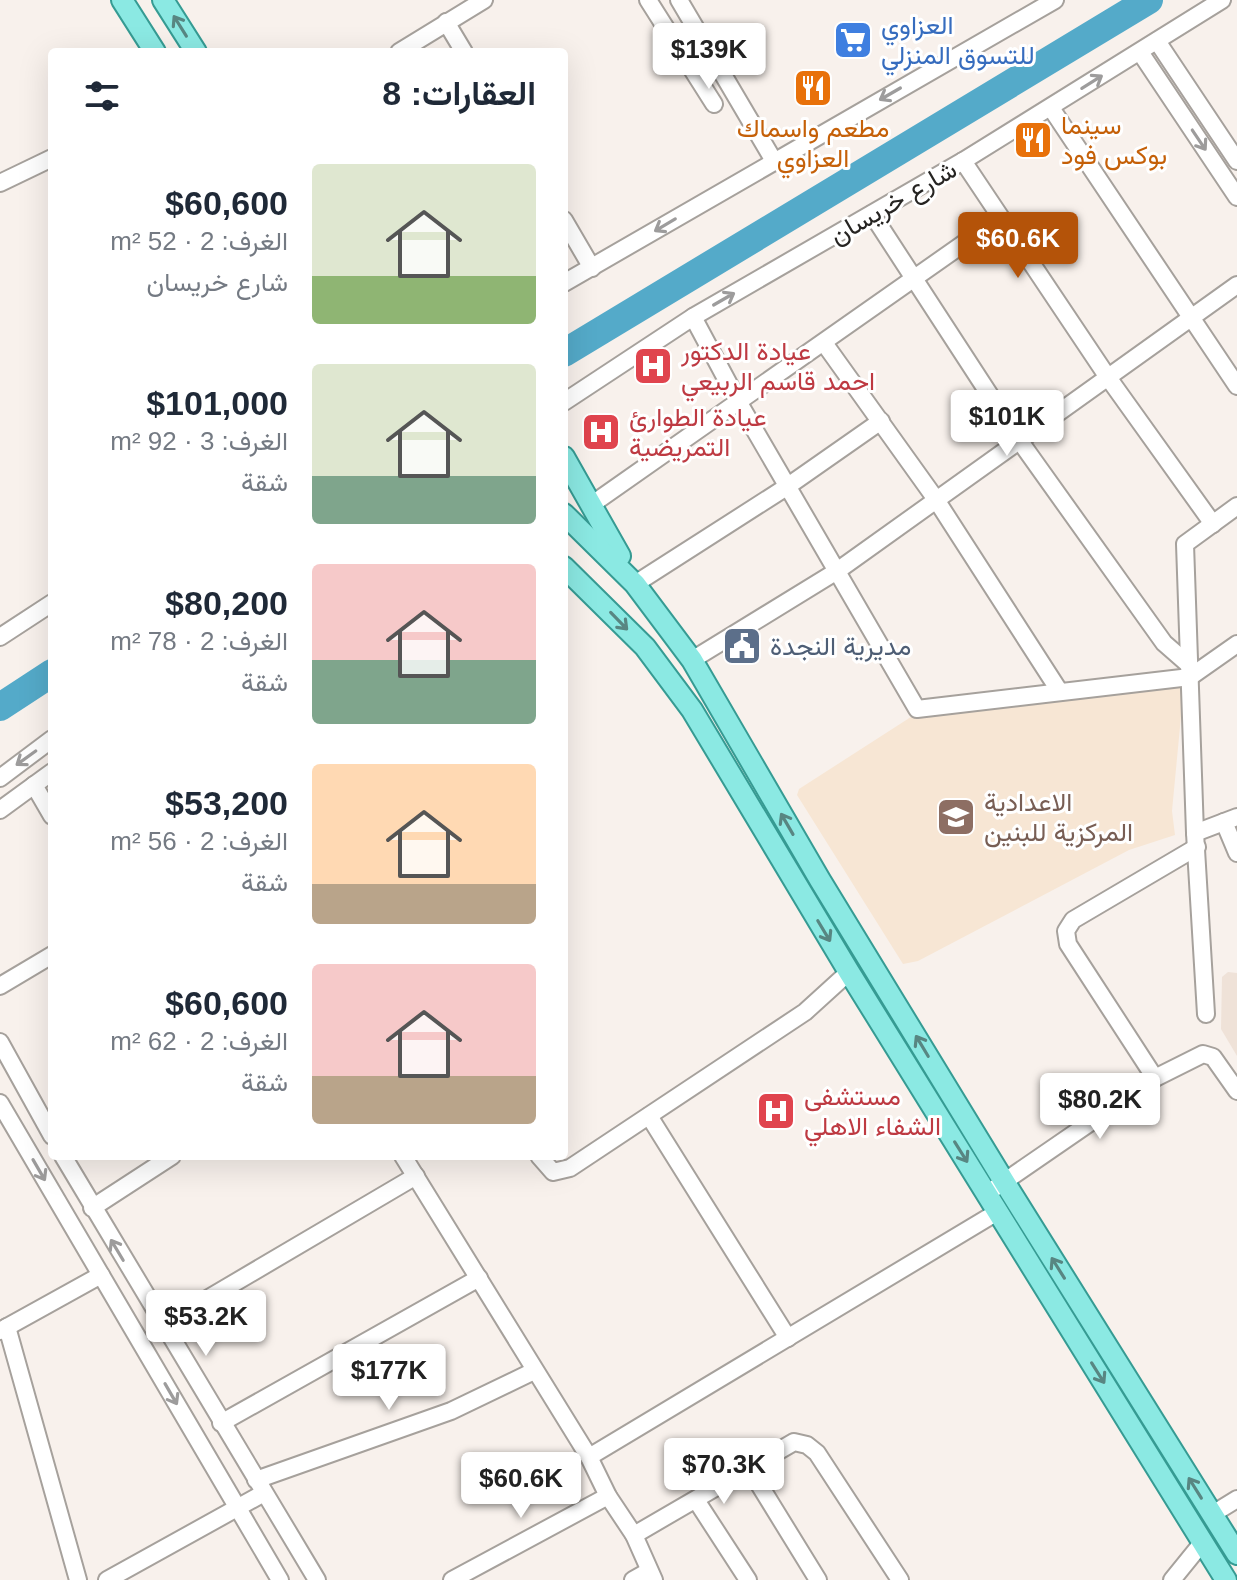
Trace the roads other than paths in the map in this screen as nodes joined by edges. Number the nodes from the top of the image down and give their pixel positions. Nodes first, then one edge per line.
1 (122, 0) edge
2 (163, 0) edge
3 (484, 0) edge
4 (648, 0) edge
5 (679, 0) edge
6 (1053, 0) edge
7 (1222, 0) edge
8 (446, 22) junction
9 (1157, 41) junction
10 (152, 48) edge
11 (193, 48) edge
12 (405, 48) edge
13 (462, 48) edge
14 (1140, 52) junction
15 (714, 104) dead end
16 (1051, 108) junction
17 (48, 160) edge
18 (774, 161) junction
19 (963, 161) junction
20 (1237, 161) edge
21 (0, 183) edge
22 (1237, 197) edge
23 (872, 214) junction
24 (1000, 218) junction
25 (568, 227) edge
26 (592, 268) junction
27 (915, 277) junction
28 (568, 281) edge
29 (1237, 285) edge
30 (693, 317) junction
31 (1190, 317) junction
32 (824, 343) junction
33 (1107, 376) junction
34 (1237, 386) edge
35 (568, 399) edge
36 (739, 403) junction
37 (881, 421) junction
38 (1019, 440) junction
39 (568, 464) edge
40 (788, 486) junction
41 (935, 498) junction
42 (591, 505) junction
43 (1237, 506) edge
44 (568, 518) edge
45 (1213, 524) junction
46 (568, 571) edge
47 (837, 571) junction
48 (635, 584) junction
49 (48, 606) edge
50 (0, 637) edge
51 (1234, 651) edge
52 (692, 660) junction
53 (1189, 670) junction
54 (1060, 692) junction
55 (48, 742) edge
56 (48, 775) edge
57 (0, 778) edge
58 (34, 785) junction
59 (48, 809) edge
60 (0, 810) edge
61 (1230, 820) edge
62 (1196, 840) junction
63 (1237, 853) edge
64 (48, 957) edge
65 (849, 972) junction
66 (0, 986) edge
67 (1206, 1014) dead end
68 (0, 1042) edge
69 (1155, 1078) junction
70 (1237, 1091) edge
71 (0, 1103) edge
72 (649, 1116) junction
73 (48, 1129) edge
74 (65, 1160) edge
75 (166, 1160) edge
76 (406, 1160) edge
77 (542, 1160) edge
78 (416, 1176) junction
79 (996, 1188) junction
80 (92, 1208) junction
81 (999, 1211) junction
82 (101, 1275) junction
83 (479, 1278) junction
84 (163, 1325) junction
85 (4, 1329) edge
86 (788, 1338) junction
87 (534, 1371) junction
88 (221, 1423) junction
89 (589, 1457) junction
90 (749, 1468) junction
91 (260, 1486) junction
92 (608, 1496) junction
93 (1237, 1499) edge
94 (696, 1500) junction
95 (238, 1507) junction
96 (1215, 1520) junction
97 (634, 1535) junction
98 (1202, 1543) junction
99 (1237, 1554) edge
100 (128, 1575) edge
101 (652, 1575) edge
102 (78, 1580) edge
103 (107, 1580) edge
104 (280, 1580) edge
105 (317, 1580) edge
106 (452, 1580) edge
107 (633, 1580) edge
108 (748, 1580) edge
109 (818, 1580) edge
110 (900, 1580) edge
111 (1172, 1580) edge
112 (1226, 1580) edge

1 - 10 main road
11 -> 2 main road
3 - 8 street
4 - 15 street
5 - 18 street
6 -> 18 street
7 - 9 street, شارع خريسان
8 - 12 street
8 - 13 street
9 - 14 street, شارع خريسان
9 - 20 street
16 -> 14 street, شارع خريسان
14 -> 22 street
16 - 19 street, شارع خريسان
16 - 31 street
17 - 21 street
18 -> 26 street
19 - 23 street, شارع خريسان
19 - 24 street
23 - 27 street
30 -> 23 street, شارع خريسان
24 - 27 street
24 - 33 street
25 - 26 street
26 - 28 street
27 - 32 street
27 - 38 street
29 - 31 street
30 - 35 street, شارع خريسان
30 - 36 street
31 - 33 street
31 - 34 street
32 - 36 street
32 - 37 street
33 - 38 street
33 - 45 street
36 - 40 street
36 - 42 street
37 - 40 street
37 - 41 street
38 - 41 street
38 - 53 street
39 - 42 main road
40 - 47 street
40 - 48 street
41 - 47 street
41 - 54 street
42 - 48 main road
43 - 45 street
44 - 48 main road
45 - 53 street
46 -> 65 main road
47 - 52 street
47 - 54 street
48 - 52 main road
49 - 50 street
51 - 53 street
79 -> 52 main road
53 - 54 street
53 - 62 street
55 -> 57 street
56 - 58 street
58 - 59 street
58 - 60 street
61 - 62 street
61 - 63 street
62 - 67 street
62 - 69 street
64 - 66 street
65 - 72 street
65 -> 79 main road
68 - 73 street
69 - 70 street
69 - 79 street
71 -> 82 street
72 - 77 street
72 - 86 street
74 - 80 street
75 - 80 street
76 - 78 street
78 - 83 street
78 - 84 street
79 - 81 main road
96 -> 79 main road
84 -> 80 street
81 - 86 street
81 -> 98 main road
82 - 85 street
82 -> 95 street
83 - 87 street
83 - 88 street
84 - 88 street
85 - 102 street
86 - 89 street
87 - 89 street
87 - 91 street
88 - 91 street
89 - 92 street
90 - 94 street
90 - 109 street
90 - 110 street
91 - 95 street
91 - 105 street
92 - 97 street
92 - 106 street
93 - 96 street
94 - 97 street
94 - 108 street
95 - 100 street
95 - 104 street
96 - 98 main road
96 - 99 main road
97 - 101 street
98 - 111 street
98 - 112 main road
100 - 103 street
101 - 107 street

